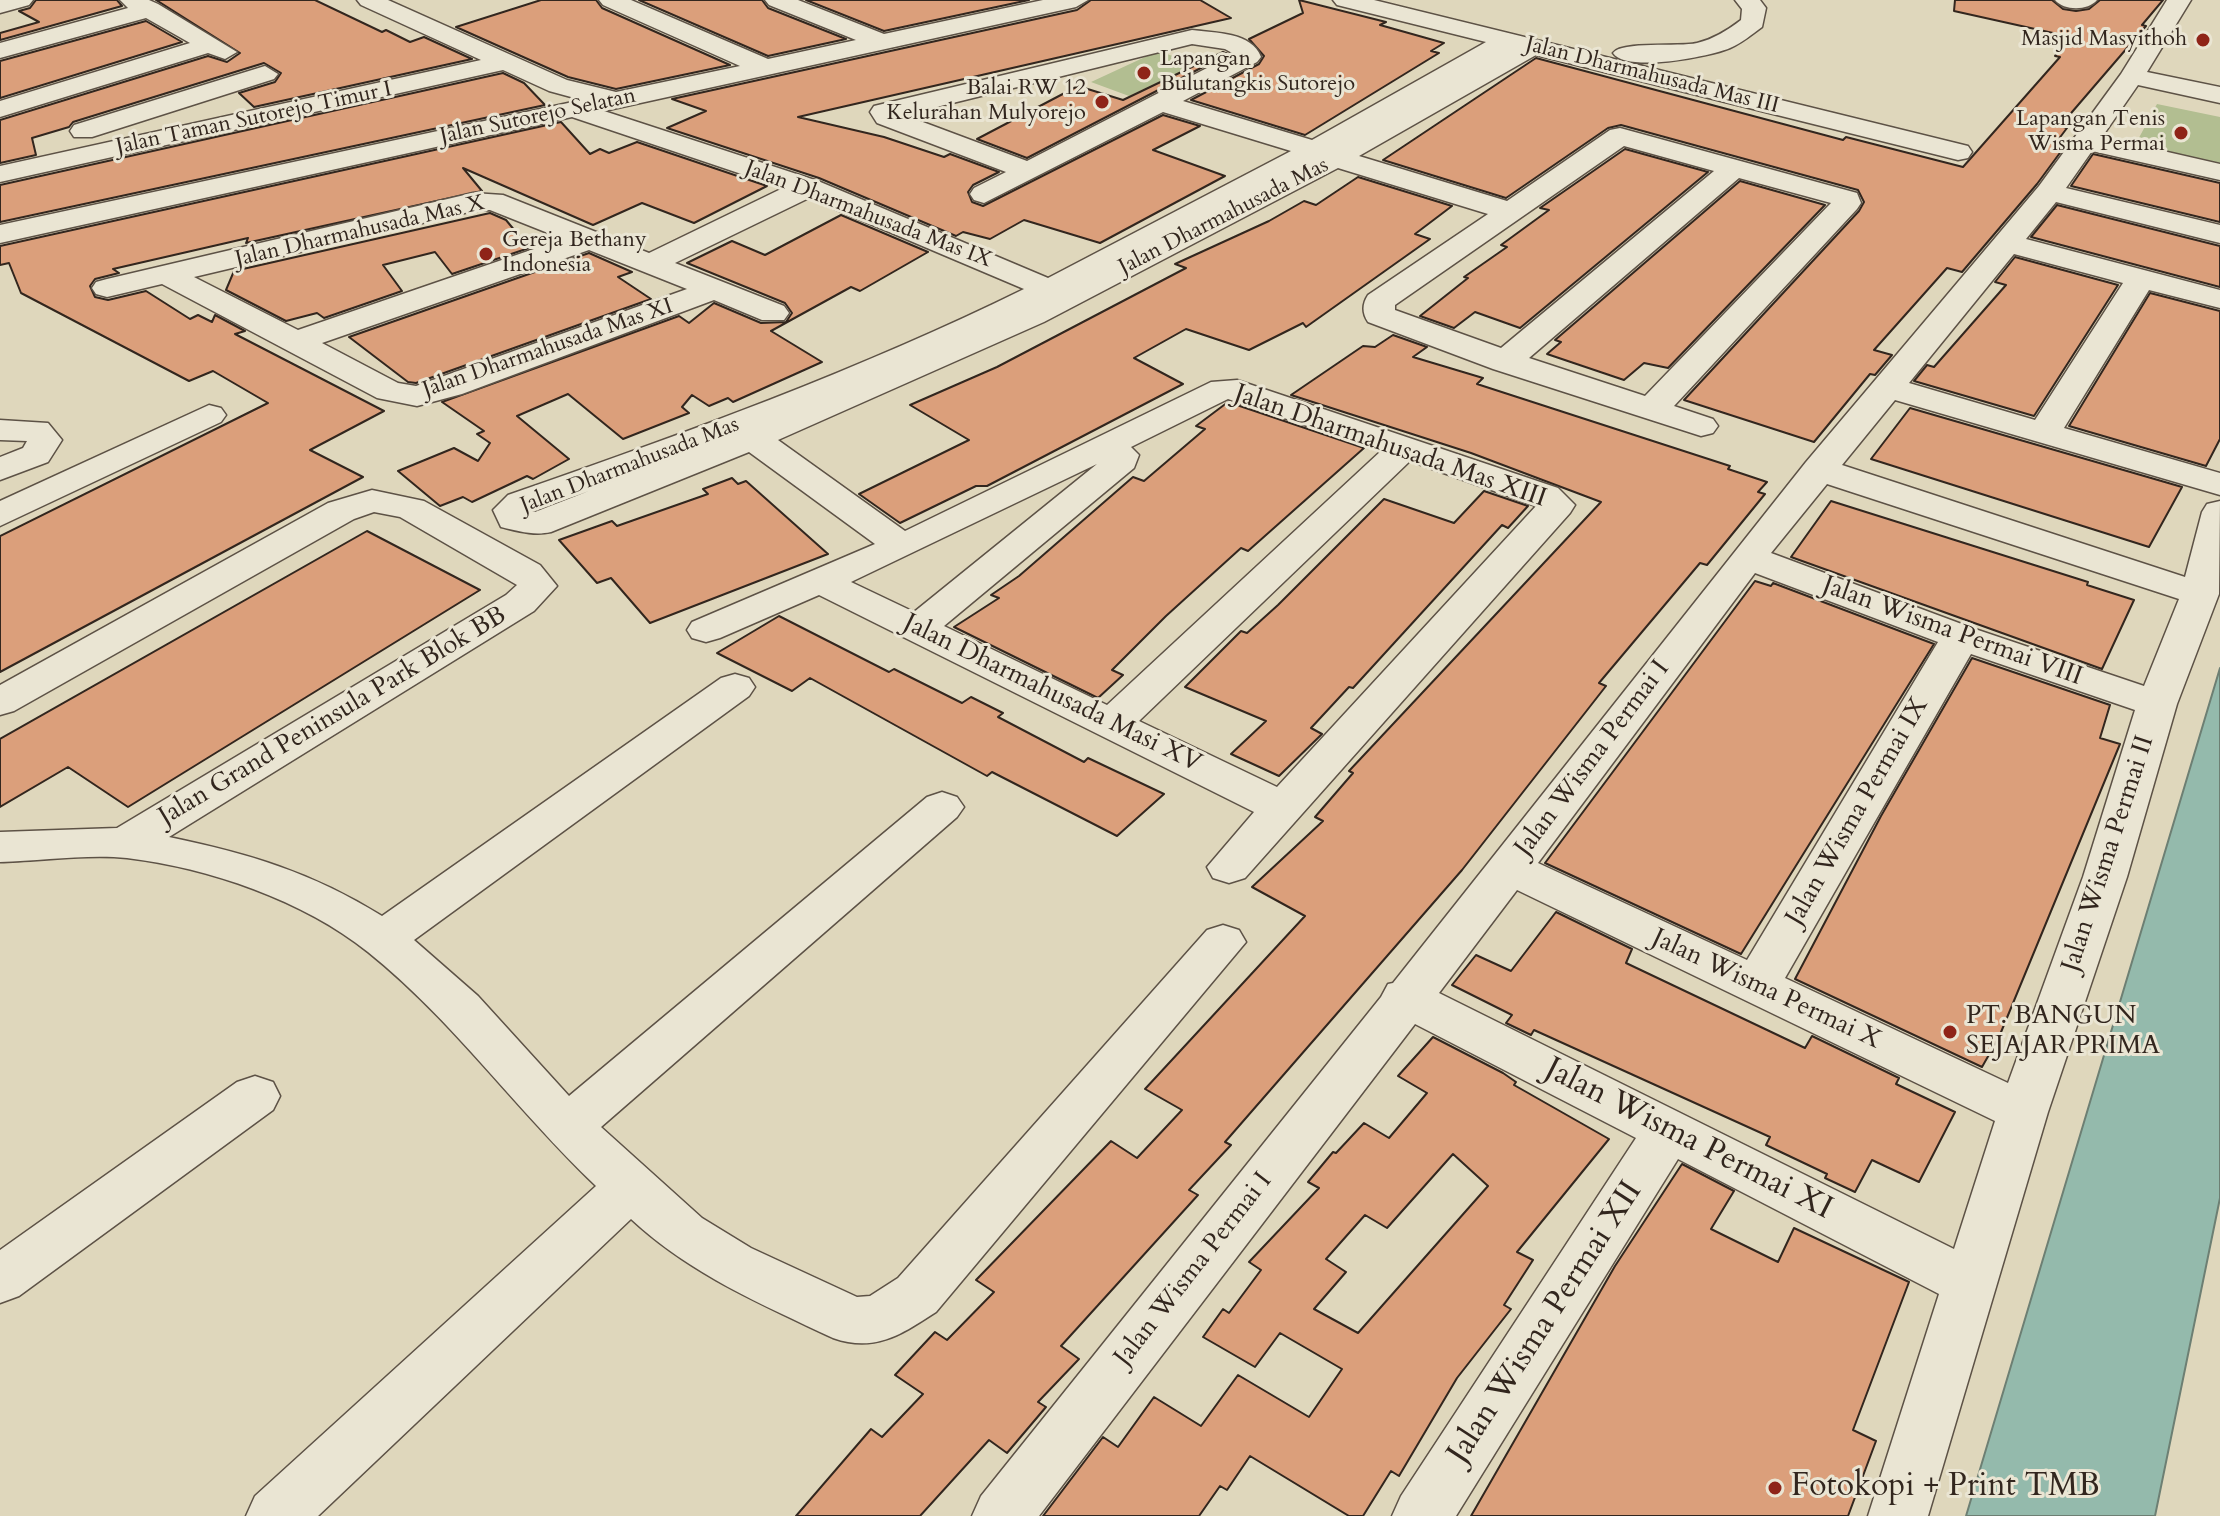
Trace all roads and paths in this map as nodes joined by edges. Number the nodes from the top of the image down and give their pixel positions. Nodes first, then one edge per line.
1 (21, 0) edge
2 (369, 0) edge
3 (611, 0) edge
4 (777, 0) edge
5 (842, 0) edge
6 (1076, 0) edge
7 (1345, 0) edge
8 (1414, 0) edge
9 (1747, 0) edge
10 (2067, 0) edge
11 (2085, 0) edge
12 (2179, 0) edge
13 (141, 4) edge
14 (0, 6) edge
15 (801, 9) junction
16 (881, 42) junction
17 (1521, 43) junction
18 (211, 44) junction
19 (0, 51) edge
20 (507, 62) junction
21 (764, 67) junction
22 (265, 74) junction
23 (2132, 76) junction
24 (558, 86) junction
25 (2220, 95) edge
26 (618, 100) junction
27 (1159, 102) junction
28 (315, 106) junction
29 (0, 109) edge
30 (575, 110) junction
31 (2085, 141) junction
32 (1958, 152) dead end
33 (1326, 155) junction
34 (0, 157) edge
35 (1736, 166) junction
36 (1027, 170) junction
37 (2220, 172) edge
38 (0, 174) edge
39 (808, 187) junction
40 (2049, 192) junction
41 (984, 194) dead end
42 (1510, 211) junction
43 (0, 234) edge
44 (2220, 234) edge
45 (587, 241) junction
46 (2008, 243) junction
47 (652, 263) junction
48 (170, 276) junction
49 (2141, 278) junction
50 (107, 288) dead end
51 (714, 290) junction
52 (1058, 292) junction
53 (2220, 299) edge
54 (773, 313) dead end
55 (298, 341) junction
56 (1504, 362) junction
57 (1890, 388) junction
58 (1652, 409) junction
59 (209, 415) dead end
60 (1701, 426) dead end
61 (0, 430) edge
62 (2044, 433) junction
63 (754, 439) junction
64 (1404, 448) junction
65 (1093, 451) junction
66 (13, 466) edge
67 (1818, 469) junction
68 (63, 484) junction
69 (2220, 484) edge
70 (2220, 512) edge
71 (0, 515) edge
72 (902, 546) junction
73 (1748, 557) junction
74 (820, 581) junction
75 (2200, 594) junction
76 (919, 627) junction
77 (706, 630) dead end
78 (1961, 637) junction
79 (735, 687) dead end
80 (0, 702) edge
81 (2157, 704) junction
82 (1113, 722) junction
83 (942, 807) dead end
84 (1283, 808) junction
85 (126, 843) junction
86 (0, 847) edge
87 (1229, 867) dead end
88 (1510, 868) junction
89 (383, 939) junction
90 (1223, 942) dead end
91 (1756, 986) junction
92 (1405, 997) junction
93 (255, 1096) dead end
94 (2023, 1112) junction
95 (567, 1127) junction
96 (1669, 1130) junction
97 (631, 1186) junction
98 (0, 1280) edge
99 (1970, 1283) junction
100 (276, 1516) edge
101 (1002, 1516) edge
102 (1422, 1516) edge
103 (1898, 1516) edge

1 - 14 street
2 - 20 street
3 - 21 street
4 - 15 street
5 - 15 street
6 - 16 street, Jalan Sutorejo Selatan
7 - 17 street, Jalan Dharmahusada Mas III
8 - 9 street
10 - 11 street
12 - 23 street, Jalan Wisma Permai I
13 - 18 street
13 - 19 street
15 - 16 street
16 - 21 street, Jalan Sutorejo Selatan
17 - 32 street, Jalan Dharmahusada Mas III
17 - 33 street, Jalan Dharmahusada Mas
18 - 22 street
18 - 29 street
20 - 24 street
20 - 28 street, Jalan Taman Sutorejo Timur I
21 - 26 street, Jalan Sutorejo Selatan
22 - 28 street
22 - 34 street
23 - 25 street
23 - 31 street, Jalan Wisma Permai I
24 - 26 street
24 - 30 street
26 - 30 street, Jalan Sutorejo Selatan
27 - 33 street
27 - 36 street
27 - 36 street
28 - 38 street, Jalan Taman Sutorejo Timur I
30 - 39 street, Jalan Dharmahusada Mas IX
30 - 43 street, Jalan Sutorejo Selatan
31 - 37 street
31 - 40 street, Jalan Wisma Permai I
33 - 42 street
33 - 52 street, Jalan Dharmahusada Mas
35 - 42 street
35 - 56 street
35 - 58 street
36 - 41 street
39 - 47 street
39 - 52 street, Jalan Dharmahusada Mas IX
40 - 44 street
40 - 46 street, Jalan Wisma Permai I
42 - 56 street
45 - 47 street, Jalan Dharmahusada Mas X
45 - 48 street, Jalan Dharmahusada Mas X
45 - 55 street
46 - 49 street
46 - 57 street, Jalan Wisma Permai I
47 - 51 street, Jalan Dharmahusada Mas X
48 - 50 street, Jalan Dharmahusada Mas X
48 - 55 street, Jalan Dharmahusada Mas XI
49 - 53 street
49 - 62 street
51 - 54 street, Jalan Dharmahusada Mas X
51 - 55 street, Jalan Dharmahusada Mas XI
52 - 63 street, Jalan Dharmahusada Mas
52 - 63 street, Jalan Dharmahusada Mas
56 - 58 street
57 - 62 street
57 - 67 street, Jalan Wisma Permai I
58 - 60 street
59 - 68 street
61 - 66 street
62 - 69 street
63 - 72 street
64 - 65 street, Jalan Dharmahusada Mas XIII
64 - 82 street
64 - 84 street, Jalan Dharmahusada Mas XIII
65 - 72 street, Jalan Dharmahusada Mas XIII
65 - 76 street
66 - 68 street
67 - 73 street, Jalan Wisma Permai I
67 - 75 street
68 - 71 street
70 - 75 street, Jalan Wisma Permai II
72 - 74 street, Jalan Dharmahusada Mas XIII
73 - 78 street, Jalan Wisma Permai VIII
73 - 88 street, Jalan Wisma Permai I
74 - 76 street, Jalan Dharmahusada Masi XV
74 - 77 street, Jalan Dharmahusada Mas XIII
75 - 81 street, Jalan Wisma Permai II
76 - 82 street, Jalan Dharmahusada Masi XV
78 - 81 street, Jalan Wisma Permai VIII
78 - 91 street, Jalan Wisma Permai IX
79 - 89 street
80 - 85 street, Jalan Grand Peninsula Park Blok BB
81 - 94 street, Jalan Wisma Permai II
82 - 84 street, Jalan Dharmahusada Masi XV
83 - 95 street
84 - 87 street
85 - 86 street
85 - 89 street
88 - 91 street, Jalan Wisma Permai X
88 - 92 street, Jalan Wisma Permai I
89 - 95 street
90 - 97 street
91 - 94 street, Jalan Wisma Permai X
92 - 96 street, Jalan Wisma Permai XI
92 - 101 street, Jalan Wisma Permai I
93 - 98 street
94 - 99 street, Jalan Wisma Permai II
95 - 97 street
96 - 99 street, Jalan Wisma Permai XI
96 - 102 street, Jalan Wisma Permai XII
97 - 100 street
99 - 103 street, Jalan Wisma Permai II

